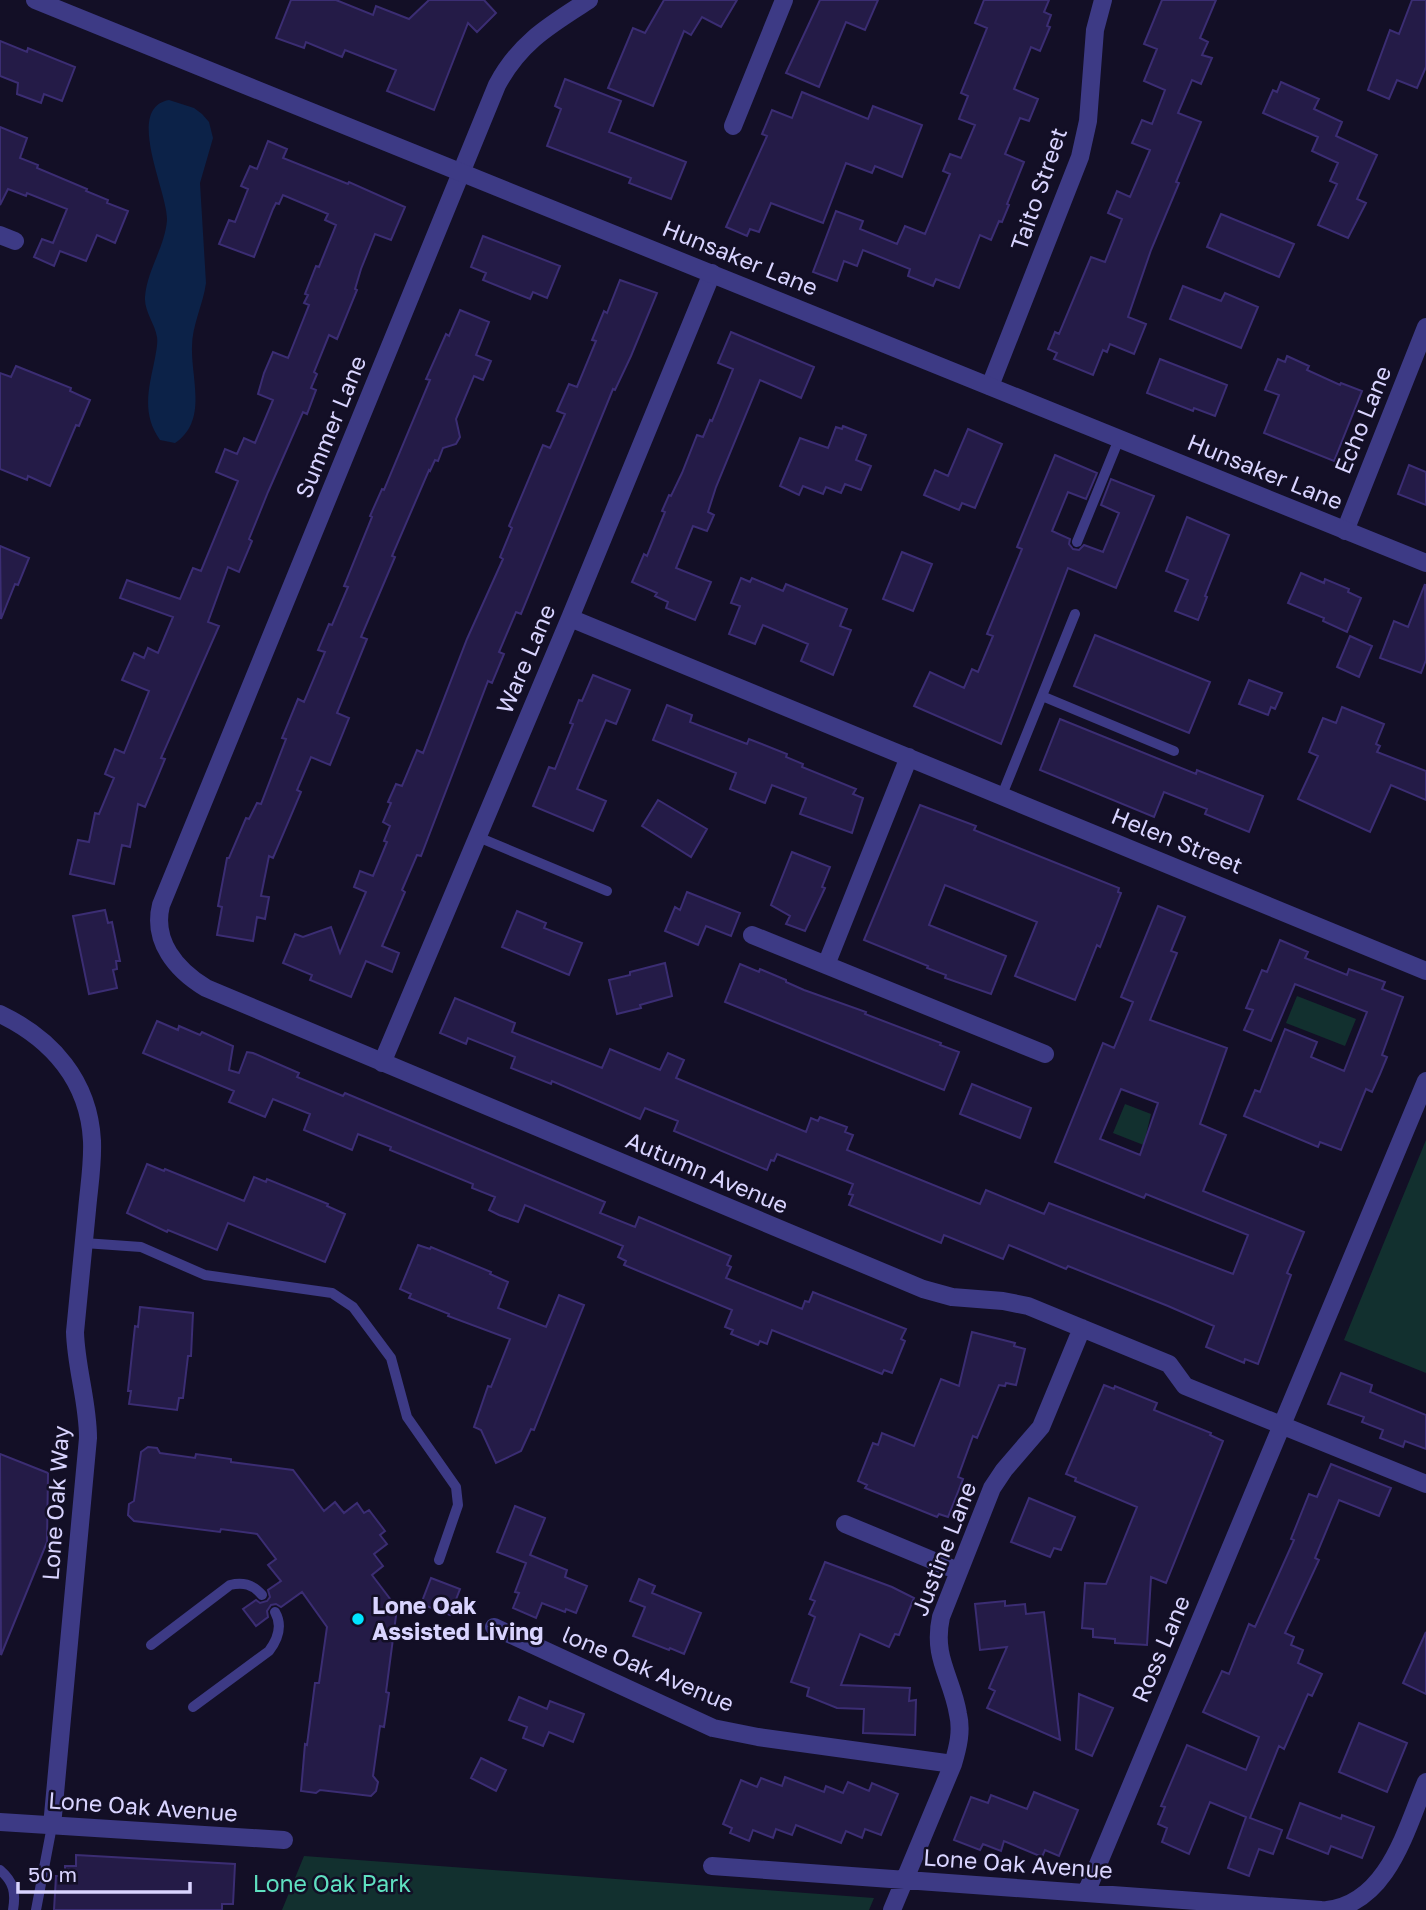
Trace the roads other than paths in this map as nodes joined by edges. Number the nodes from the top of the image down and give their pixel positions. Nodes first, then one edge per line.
1 (35, 0) edge
2 (589, 0) edge
3 (784, 0) edge
4 (1103, 0) edge
5 (733, 125) dead end
6 (462, 173) junction
7 (712, 273) junction
8 (1426, 327) edge
9 (990, 386) junction
10 (1119, 439) junction
11 (1345, 531) junction
12 (1077, 542) dead end
13 (1426, 563) edge
14 (1075, 614) dead end
15 (570, 618) junction
16 (1042, 696) junction
17 (1174, 751) dead end
18 (909, 757) junction
19 (1002, 795) junction
20 (478, 837) junction
21 (607, 891) dead end
22 (161, 905) joint
23 (751, 935) dead end
24 (826, 965) junction
25 (1426, 971) edge
26 (0, 1014) edge
27 (1045, 1054) dead end
28 (382, 1063) junction
29 (1426, 1081) edge
30 (84, 1243) junction
31 (1082, 1328) junction
32 (1282, 1425) junction
33 (1426, 1484) edge
34 (845, 1524) dead end
35 (439, 1560) dead end
36 (958, 1571) junction
37 (262, 1595) dead end
38 (275, 1612) dead end
39 (494, 1628) dead end
40 (151, 1645) dead end
41 (193, 1707) dead end
42 (953, 1764) junction
43 (1426, 1782) edge
44 (0, 1822) edge
45 (52, 1826) junction
46 (284, 1840) dead end
47 (712, 1866) dead end
48 (0, 1870) edge
49 (904, 1881) junction
50 (1086, 1893) junction
51 (13, 1910) edge
52 (36, 1910) edge
53 (892, 1910) edge
54 (1321, 1910) edge
55 (1327, 1910) edge

1 - 6 street, Hunsaker Lane
2 - 6 street, Summer Lane
3 - 5 street
4 - 9 street, Taito Street
6 - 7 street, Hunsaker Lane
6 - 22 street, Summer Lane
7 - 9 street, Hunsaker Lane
7 - 15 street, Ware Lane
8 - 11 street, Echo Lane
9 - 10 street, Hunsaker Lane
10 - 11 street, Hunsaker Lane
10 - 12 lane
11 - 13 street, Hunsaker Lane
14 - 16 lane
15 - 18 street, Helen Street
15 - 20 street, Ware Lane
16 - 17 lane
16 - 19 lane
18 - 19 street, Helen Street
18 - 24 street
19 - 25 street, Helen Street
20 - 21 lane
20 - 28 street, Ware Lane
22 - 28 street, Autumn Avenue
23 - 24 street
24 - 27 street
26 - 30 street, Lone Oak Way
28 - 31 street, Autumn Avenue
29 - 32 street, Ross Lane
30 - 35 lane
30 - 45 street, Lone Oak Way
31 - 32 street, Autumn Avenue
31 - 36 street, Justine Lane
32 - 33 street
32 - 50 street, Ross Lane
34 - 36 street
36 - 42 street, Justine Lane
37 - 40 lane
38 - 41 lane
39 - 42 street, lone Oak Avenue
42 - 49 street, Justine Lane
43 - 55 street
44 - 45 street, Lone Oak Avenue
45 - 46 street, Lone Oak Avenue
45 - 52 lane
47 - 49 street, Lone Oak Avenue
48 - 51 lane
49 - 50 street, Lone Oak Avenue
49 - 53 street
50 - 54 street, Lone Oak Avenue

